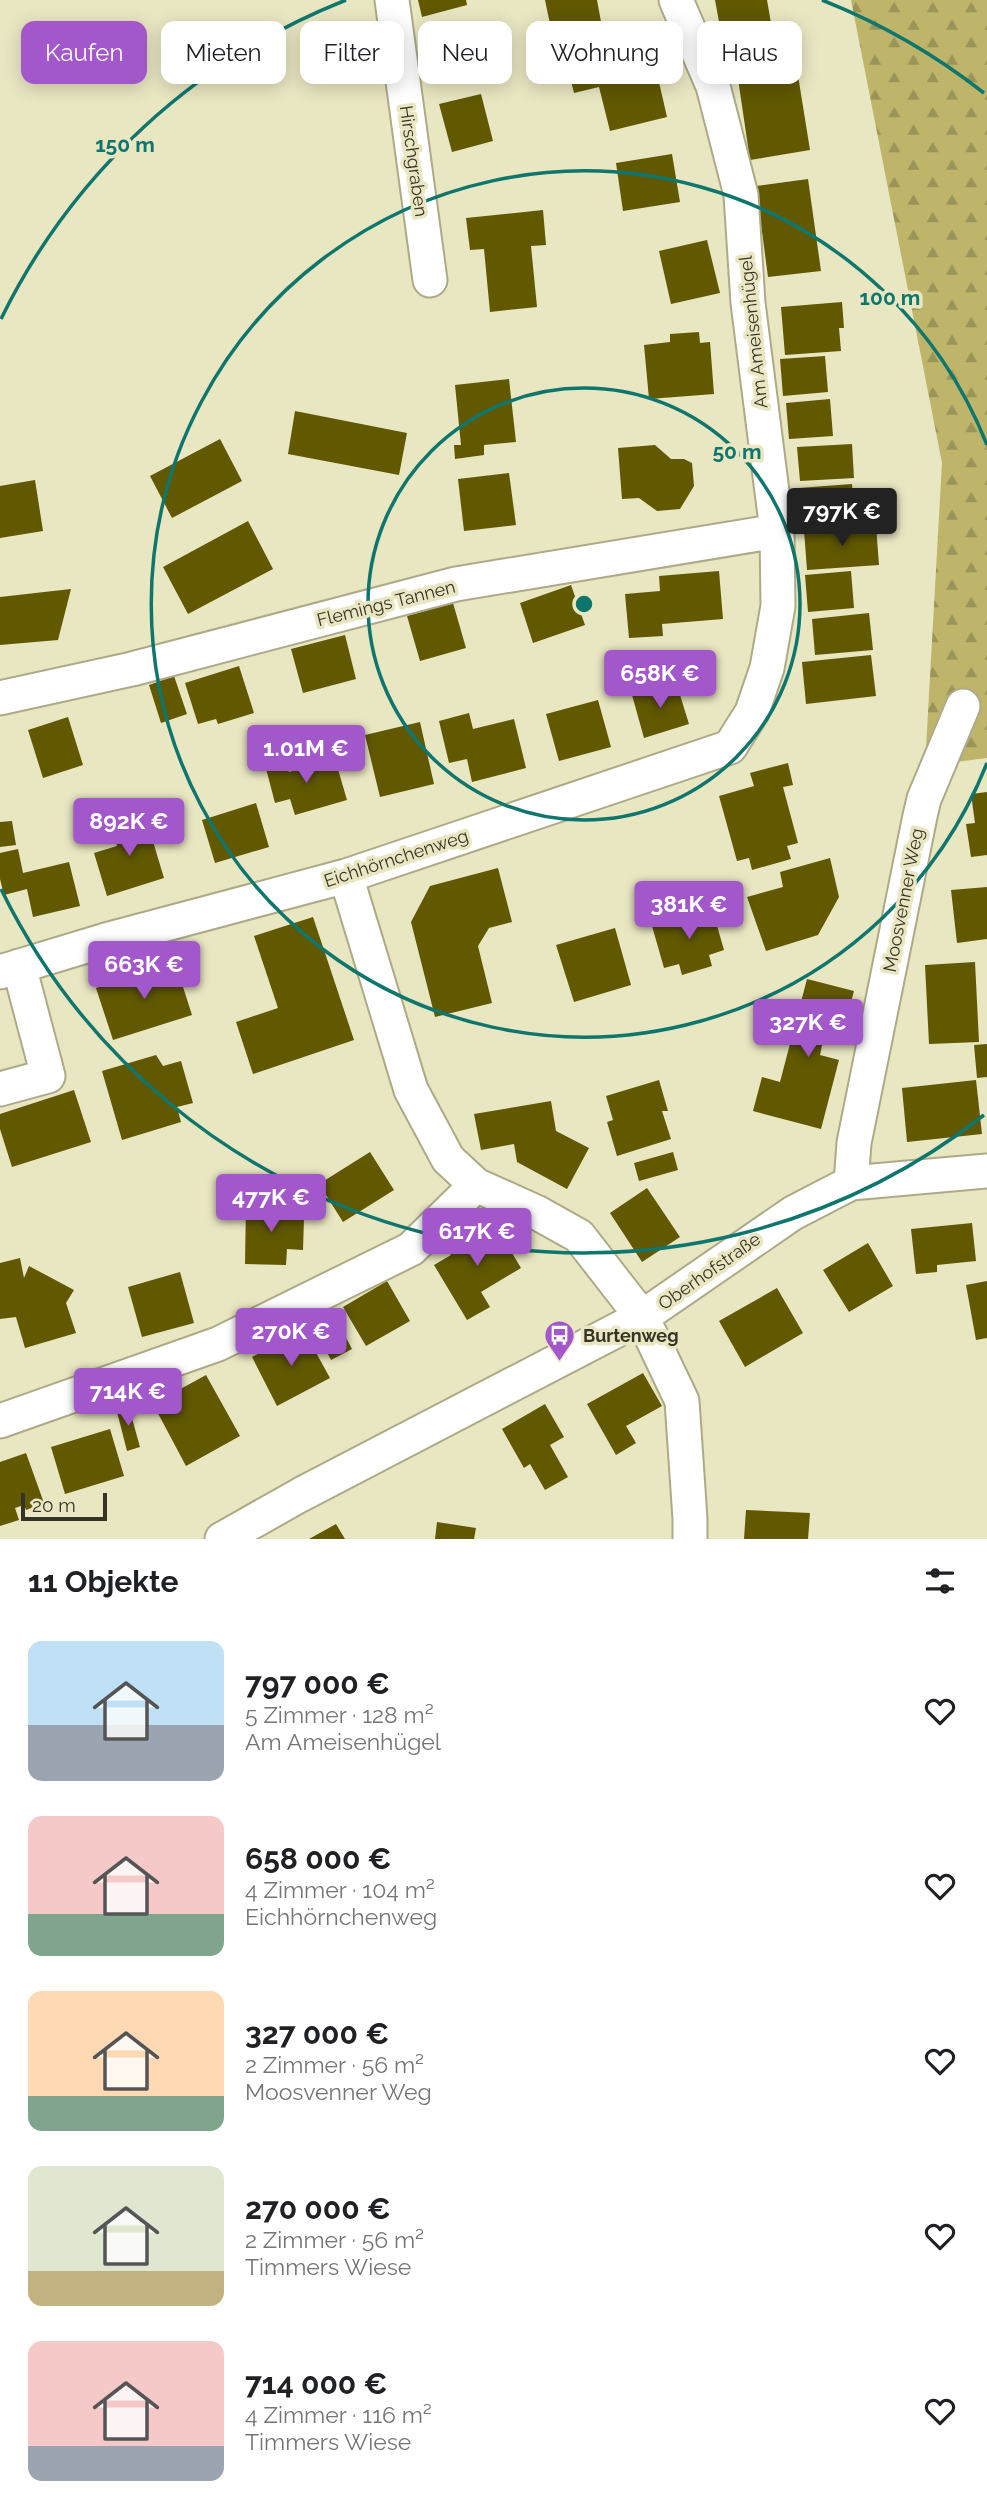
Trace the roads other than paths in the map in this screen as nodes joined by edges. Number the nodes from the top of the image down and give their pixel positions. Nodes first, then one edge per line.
1 (392, 0) edge
2 (676, 0) edge
3 (430, 280) dead end
4 (777, 531) junction
5 (0, 698) edge
6 (964, 706) dead end
7 (752, 712) joint
8 (346, 876) junction
9 (9, 969) edge
10 (0, 1089) edge
11 (987, 1171) edge
12 (851, 1183) junction
13 (476, 1185) junction
14 (642, 1317) junction
15 (0, 1422) edge
16 (222, 1539) edge
17 (690, 1539) edge

1 - 3 street, Hirschgraben
2 - 4 street, Am Ameisenhügel
4 - 5 street, Flemings Tannen
4 - 7 street, Am Ameisenhügel
6 - 12 street, Moosvenner Weg
7 - 8 street, Eichhörnchenweg
8 - 9 street, Eichhörnchenweg
8 - 13 street
9 - 10 street, Eichhörnchenweg
11 - 12 street, Oberhofstraße
12 - 14 street, Oberhofstraße
13 - 14 street
13 - 15 street
14 - 16 street, Oberhofstraße
14 - 17 street

